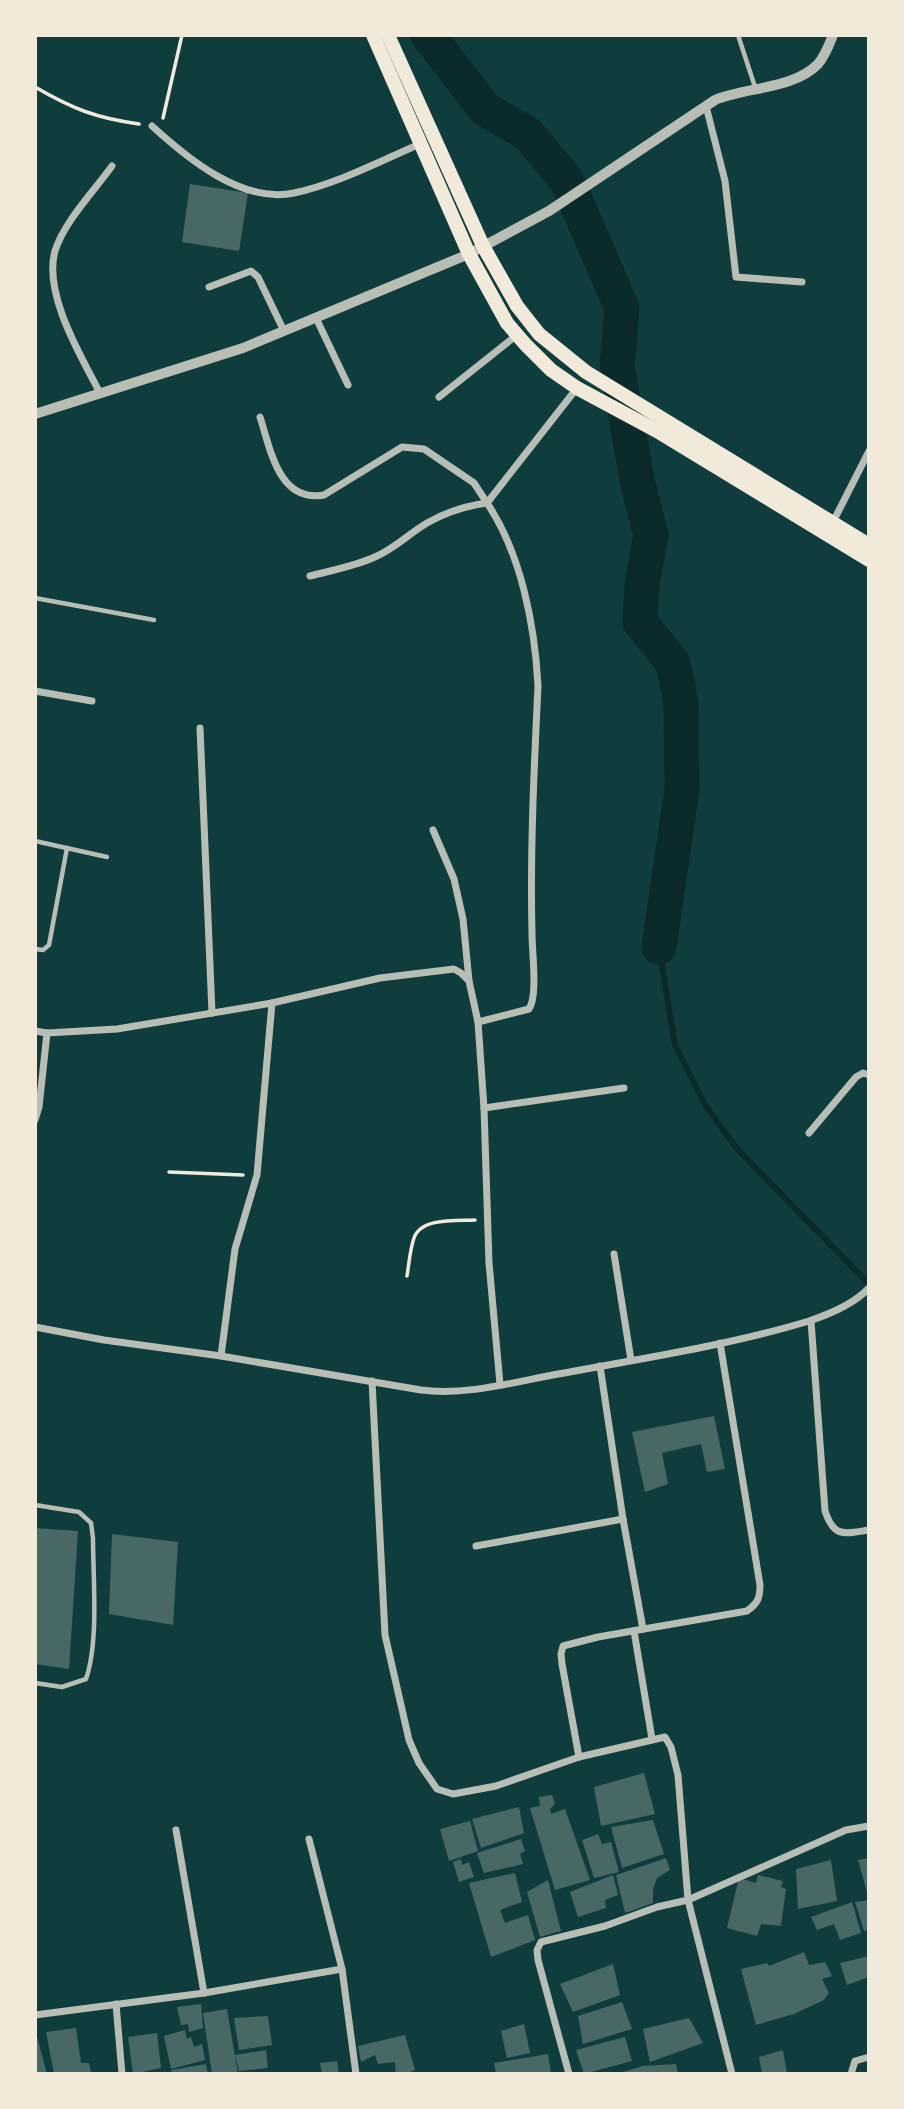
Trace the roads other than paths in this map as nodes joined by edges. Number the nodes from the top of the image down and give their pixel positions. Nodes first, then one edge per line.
1 (373, 35) edge
2 (388, 35) edge
3 (738, 35) edge
4 (833, 35) edge
5 (755, 88) junction
6 (706, 106) junction
7 (152, 126) road end
8 (420, 144) junction
9 (112, 166) dead end
10 (483, 246) junction
11 (469, 254) junction
12 (802, 282) dead end
13 (209, 287) dead end
14 (316, 318) junction
15 (284, 331) junction
16 (517, 335) junction
17 (348, 385) dead end
18 (577, 388) junction
19 (100, 393) junction
20 (439, 397) dead end
21 (35, 414) edge
22 (260, 417) dead end
23 (658, 424) junction
24 (869, 451) edge
25 (487, 503) junction
26 (833, 523) junction
27 (869, 545) edge
28 (869, 561) edge
29 (310, 576) dead end
30 (35, 598) edge
31 (154, 620) dead end
32 (35, 691) edge
33 (92, 701) dead end
34 (200, 728) dead end
35 (433, 830) dead end
36 (35, 841) edge
37 (67, 848) junction
38 (107, 857) dead end
39 (35, 949) edge
40 (469, 981) junction
41 (272, 1003) junction
42 (212, 1013) junction
43 (478, 1022) junction
44 (35, 1031) edge
45 (47, 1033) junction
46 (869, 1075) edge
47 (624, 1088) dead end
48 (484, 1108) junction
49 (35, 1120) edge
50 (809, 1133) dead end
51 (614, 1254) dead end
52 (869, 1288) edge
53 (811, 1321) junction
54 (35, 1327) edge
55 (720, 1342) junction
56 (221, 1356) junction
57 (631, 1360) junction
58 (600, 1366) junction
59 (372, 1381) junction
60 (500, 1384) junction
61 (35, 1505) edge
62 (623, 1519) junction
63 (869, 1530) edge
64 (476, 1546) dead end
65 (643, 1629) junction
66 (634, 1631) junction
67 (35, 1683) edge
68 (652, 1739) junction
69 (579, 1757) junction
70 (869, 1826) edge
71 (176, 1829) dead end
72 (309, 1839) dead end
73 (688, 1900) junction
74 (342, 1969) junction
75 (204, 1993) junction
76 (116, 2004) junction
77 (35, 2015) edge
78 (869, 2057) edge
79 (121, 2074) edge
80 (356, 2074) edge
81 (569, 2074) edge
82 (732, 2074) edge
83 (851, 2074) edge

1 - 8 highway
2 - 10 highway
3 - 5 lane
4 - 5 street
5 - 6 street
6 - 10 street
6 - 12 street
7 - 8 street
8 - 11 highway
9 - 19 street
10 - 11 street
10 - 23 highway
11 - 14 street
11 - 16 highway
13 - 15 street
14 - 15 street
14 - 17 street
15 - 19 street
16 - 18 highway
16 - 20 street
18 - 23 highway
18 - 25 street
19 - 21 street
22 - 25 street
23 - 26 highway
23 - 28 highway
24 - 26 street
25 - 29 street
25 - 43 street
26 - 27 highway
30 - 31 lane
32 - 33 street
34 - 42 street
35 - 40 street
36 - 37 lane
37 - 38 lane
37 - 39 lane
40 - 41 street
40 - 43 street
41 - 42 street
41 - 56 street
42 - 45 street
43 - 48 street
44 - 45 street
45 - 49 street
46 - 50 street
47 - 48 street
48 - 60 street
51 - 57 street
52 - 53 street
53 - 55 street
53 - 63 street
54 - 56 street
55 - 57 street
55 - 65 street
56 - 59 street
57 - 58 street
58 - 60 street
58 - 62 street
59 - 60 street
59 - 69 street
61 - 67 lane
62 - 64 street
62 - 65 street
65 - 66 street
66 - 68 street
66 - 69 street
68 - 69 street
68 - 73 street
70 - 73 street
71 - 75 street
72 - 74 street
73 - 81 street
73 - 82 street
74 - 75 street
74 - 80 street
75 - 76 street
76 - 77 street
76 - 79 street
78 - 83 street

